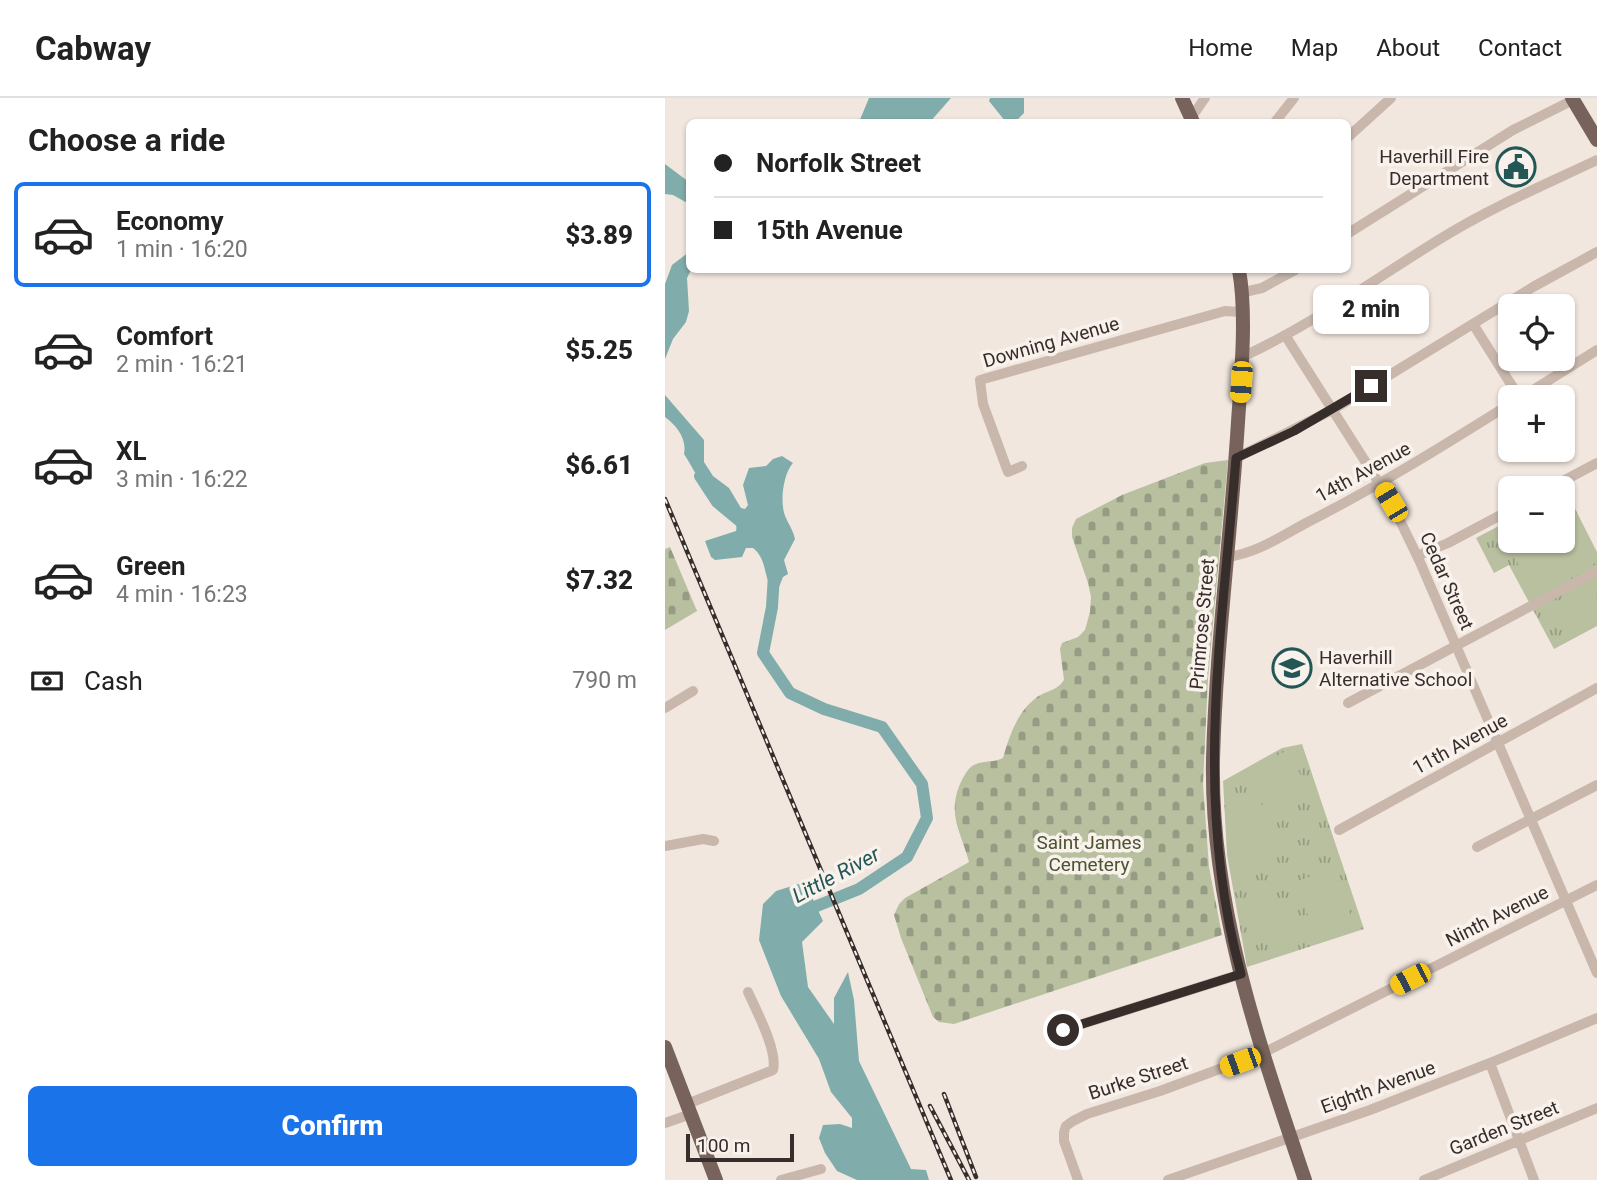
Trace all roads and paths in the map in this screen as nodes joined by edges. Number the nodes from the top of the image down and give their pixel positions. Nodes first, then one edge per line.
1 (1182, 98) edge
2 (1205, 98) edge
3 (1294, 98) edge
4 (1391, 98) edge
5 (1573, 99) edge
6 (1192, 119) edge
7 (1193, 119) edge
8 (1277, 119) edge
9 (1351, 134) edge
10 (1597, 140) edge
11 (1597, 160) edge
12 (1351, 231) edge
13 (1597, 252) edge
14 (1239, 273) edge
15 (1290, 273) edge
16 (1240, 293) junction
17 (1241, 312) junction
18 (1473, 324) junction
19 (1285, 335) junction
20 (1597, 350) edge
21 (1242, 357) junction
22 (1512, 385) edge
23 (1540, 385) edge
24 (1332, 410) junction
25 (1498, 411) edge
26 (1236, 458) junction
27 (1597, 463) edge
28 (1022, 466) dead end
29 (1573, 476) edge
30 (1380, 484) junction
31 (1498, 516) edge
32 (1417, 556) junction
33 (1227, 557) junction
34 (1597, 571) edge
35 (1457, 645) junction
36 (1597, 688) edge
37 (693, 691) dead end
38 (1348, 703) dead end
39 (665, 708) edge
40 (1498, 742) junction
41 (1597, 785) edge
42 (1531, 818) junction
43 (1339, 830) dead end
44 (715, 841) dead end
45 (665, 846) edge
46 (1476, 847) dead end
47 (1597, 885) edge
48 (1566, 901) junction
49 (1597, 973) edge
50 (1241, 974) junction
51 (748, 992) dead end
52 (1597, 1018) edge
53 (1063, 1030) dead end
54 (665, 1047) edge
55 (1263, 1053) junction
56 (1490, 1063) junction
57 (1597, 1108) edge
58 (689, 1109) junction
59 (665, 1123) edge
60 (1290, 1138) junction
61 (1519, 1141) junction
62 (821, 1169) dead end
63 (716, 1180) edge
64 (781, 1180) edge
65 (1078, 1180) edge
66 (1168, 1180) edge
67 (1305, 1180) edge
68 (1424, 1180) edge
69 (1534, 1180) edge

1 - 6 main road
2 - 7 street
3 - 8 street
4 - 9 street
5 - 10 main road
5 - 12 street
11 - 19 street
13 - 18 street
14 - 16 main road, Primrose Street
15 - 16 street
16 - 17 main road, Primrose Street
17 - 21 main road, Primrose Street
17 - 28 street, Downing Avenue
18 - 22 street
18 - 24 street
19 - 21 street
19 - 24 street, Cedar Street
20 - 23 street
21 - 26 main road, Primrose Street
24 - 26 street
24 - 30 street, Cedar Street
25 - 30 street, 14th Avenue
26 - 33 main road, Primrose Street
27 - 29 street
30 - 32 street, Cedar Street
30 - 33 street, 14th Avenue
31 - 32 street
32 - 35 street, Cedar Street
33 - 50 main road, Primrose Street
34 - 35 street
35 - 38 street
35 - 40 street, Cedar Street
36 - 40 street, 11th Avenue
37 - 39 street
40 - 42 street, Cedar Street
40 - 43 street, 11th Avenue
41 - 42 street
42 - 46 street
42 - 48 street, Cedar Street
44 - 45 street
47 - 48 street, Ninth Avenue
48 - 49 street, Cedar Street
48 - 55 street, Ninth Avenue
50 - 53 street
50 - 55 main road, Primrose Street
51 - 58 street
52 - 56 street, Eighth Avenue
54 - 58 main road
55 - 60 main road, Primrose Street
55 - 65 street, Burke Street
56 - 60 street, Eighth Avenue
56 - 61 street
57 - 61 street, Garden Street
58 - 59 street
58 - 63 main road
60 - 66 street, Eighth Avenue
60 - 67 main road, Primrose Street
61 - 68 street, Garden Street
61 - 69 street
62 - 64 street

